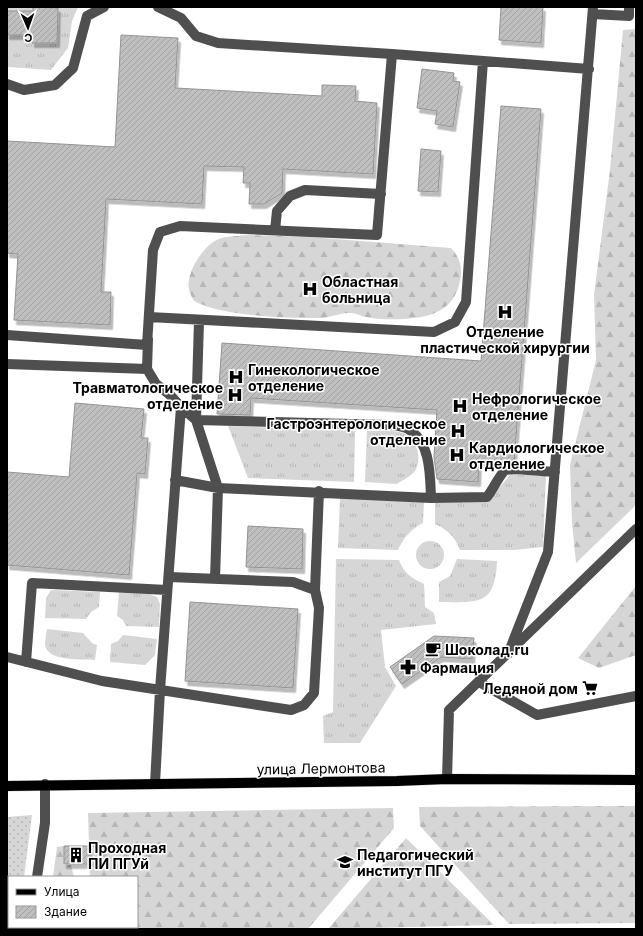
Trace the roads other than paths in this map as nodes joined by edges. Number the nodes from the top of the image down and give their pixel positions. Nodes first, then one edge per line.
1 (104, 7) edge
2 (158, 7) edge
3 (630, 7) edge
4 (593, 11) edge
5 (392, 54) junction
6 (483, 61) junction
7 (589, 69) junction
8 (7, 84) edge
9 (381, 194) junction
10 (275, 230) junction
11 (149, 317) junction
12 (199, 320) junction
13 (148, 334) junction
14 (7, 336) edge
15 (7, 364) edge
16 (147, 369) junction
17 (181, 408) junction
18 (196, 420) junction
19 (555, 472) junction
20 (175, 480) junction
21 (218, 488) junction
22 (319, 491) junction
23 (431, 498) junction
24 (636, 529) edge
25 (169, 577) junction
26 (215, 579) junction
27 (167, 590) junction
28 (315, 590) junction
29 (508, 654) junction
30 (7, 657) edge
31 (26, 662) junction
32 (479, 682) junction
33 (160, 690) junction
34 (636, 696) edge
35 (447, 779) junction
36 (636, 780) edge
37 (46, 784) junction
38 (155, 784) junction
39 (7, 786) edge
40 (37, 876) edge

1 - 8 street
2 - 5 street
3 - 4 street
4 - 7 street
5 - 6 street
5 - 9 street
6 - 7 street
6 - 12 street
7 - 19 street
9 - 10 street
9 - 10 street
10 - 11 street
11 - 12 street
11 - 13 street
12 - 18 street
13 - 14 street
13 - 16 street
15 - 16 street
16 - 17 street
17 - 18 street
17 - 20 street
18 - 21 street
18 - 23 street
19 - 23 street
19 - 29 street
20 - 21 street
20 - 25 street
21 - 22 street
21 - 26 street
22 - 23 street
22 - 28 street
24 - 29 street
25 - 26 street
25 - 27 street
26 - 28 street
27 - 31 street
27 - 33 street
28 - 33 street
29 - 32 street
30 - 31 street
31 - 33 street
32 - 34 street
32 - 35 street
33 - 38 street
35 - 36 main road, улица Лермонтова
35 - 38 main road, улица Лермонтова
37 - 38 main road, улица Лермонтова
37 - 39 main road, улица Лермонтова
37 - 40 street

